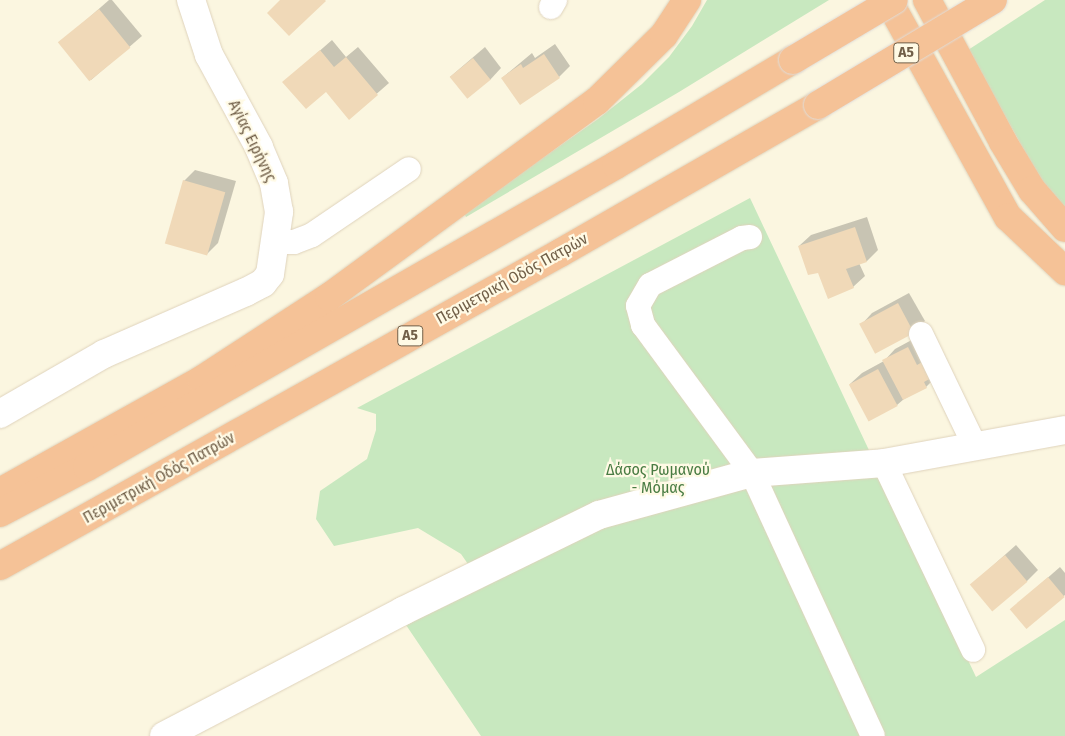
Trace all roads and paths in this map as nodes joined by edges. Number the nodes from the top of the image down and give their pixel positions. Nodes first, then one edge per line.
1 (191, 0) edge
2 (687, 0) edge
3 (888, 0) edge
4 (894, 0) edge
5 (927, 0) edge
6 (993, 0) edge
7 (409, 169) dead end
8 (1065, 228) edge
9 (750, 237) dead end
10 (276, 242) junction
11 (1065, 271) edge
12 (921, 334) dead end
13 (0, 414) edge
14 (1065, 430) edge
15 (975, 446) junction
16 (884, 463) junction
17 (752, 473) junction
18 (0, 492) edge
19 (0, 513) edge
20 (0, 566) edge
21 (973, 650) dead end
22 (164, 736) edge
23 (874, 736) edge

1 - 10 street, Αγίας Ειρήνης
2 - 18 highway
3 - 11 highway
4 - 19 highway, bridge
5 - 8 highway
6 - 20 highway, Περιμετρική Οδός Πατρών / Α5, bridge
7 - 10 street
9 - 17 street
10 - 13 street, Αγίας Ειρήνης
12 - 15 street
14 - 15 street
15 - 16 street
16 - 17 street
16 - 21 street
17 - 22 street
17 - 23 street

